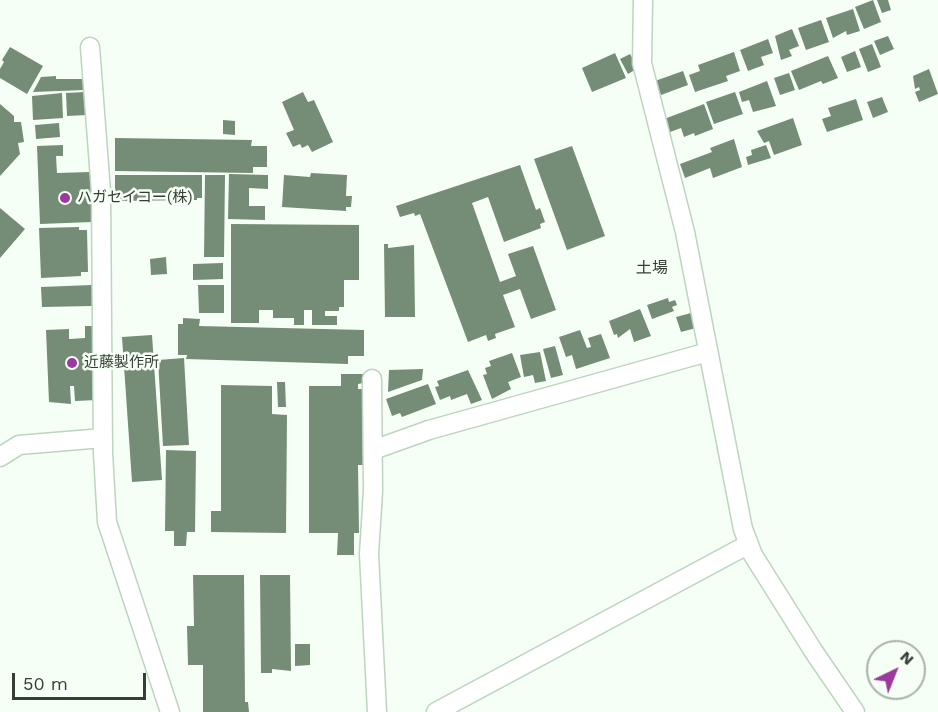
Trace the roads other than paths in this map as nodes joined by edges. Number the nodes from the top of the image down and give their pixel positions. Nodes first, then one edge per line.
1 (643, 0) edge
2 (90, 47) dead end
3 (708, 352) junction
4 (372, 379) dead end
5 (103, 438) junction
6 (373, 450) junction
7 (0, 457) edge
8 (749, 544) junction
9 (170, 712) edge
10 (377, 712) edge
11 (436, 712) edge
12 (855, 712) edge

1 - 3 street
2 - 5 street
3 - 6 street
3 - 8 street
4 - 6 street
5 - 7 street
5 - 9 street
6 - 10 street
8 - 11 street
8 - 12 street

